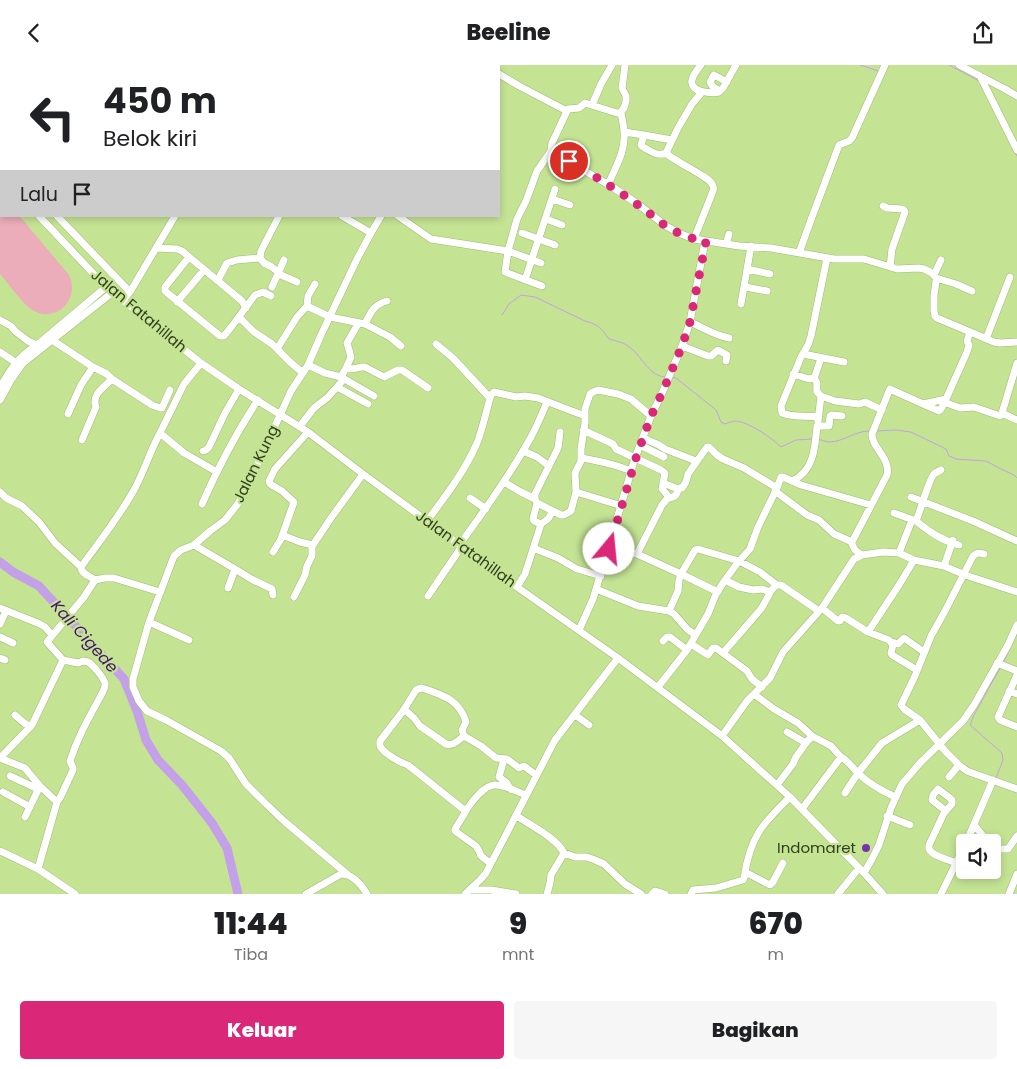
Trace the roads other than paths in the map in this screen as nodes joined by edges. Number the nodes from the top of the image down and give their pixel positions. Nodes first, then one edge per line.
1 (612, 65) edge
2 (625, 65) edge
3 (701, 65) edge
4 (736, 65) edge
5 (959, 65) edge
6 (883, 70) edge
7 (500, 75) edge
8 (980, 77) junction
9 (726, 82) junction
10 (720, 91) junction
11 (702, 92) junction
12 (1017, 96) edge
13 (592, 105) junction
14 (567, 111) junction
15 (621, 113) junction
16 (624, 133) junction
17 (644, 135) junction
18 (672, 140) junction
19 (1017, 150) edge
20 (551, 151) junction
21 (666, 153) junction
22 (608, 185) junction
23 (555, 189) dead end
24 (552, 199) junction
25 (570, 205) dead end
26 (883, 206) dead end
27 (40, 217) edge
28 (58, 217) edge
29 (174, 217) edge
30 (278, 217) edge
31 (380, 217) edge
32 (399, 217) edge
33 (351, 219) edge
34 (546, 219) junction
35 (562, 225) dead end
36 (371, 233) junction
37 (522, 233) dead end
38 (728, 234) dead end
39 (538, 239) junction
40 (694, 239) junction
41 (706, 241) junction
42 (726, 244) junction
43 (555, 245) dead end
44 (156, 248) junction
45 (751, 248) junction
46 (508, 251) junction
47 (772, 253) dead end
48 (799, 253) junction
49 (189, 257) junction
50 (260, 258) junction
51 (827, 258) junction
52 (284, 259) dead end
53 (531, 259) junction
54 (941, 260) dead end
55 (541, 263) dead end
56 (890, 267) junction
57 (204, 269) junction
58 (748, 269) junction
59 (278, 272) junction
60 (770, 273) dead end
61 (935, 277) junction
62 (1010, 277) dead end
63 (218, 280) junction
64 (525, 280) junction
65 (297, 283) dead end
66 (315, 284) dead end
67 (542, 286) dead end
68 (106, 287) junction
69 (272, 287) dead end
70 (745, 287) junction
71 (767, 291) dead end
72 (972, 291) dead end
73 (113, 292) junction
74 (130, 292) junction
75 (271, 296) dead end
76 (122, 301) junction
77 (387, 301) dead end
78 (177, 302) junction
79 (741, 304) dead end
80 (307, 306) junction
81 (246, 308) junction
82 (238, 317) junction
83 (330, 317) junction
84 (0, 320) edge
85 (690, 322) junction
86 (361, 324) junction
87 (970, 333) junction
88 (730, 338) dead end
89 (986, 339) junction
90 (52, 340) junction
91 (1017, 342) edge
92 (436, 344) dead end
93 (37, 345) junction
94 (401, 346) dead end
95 (682, 346) junction
96 (277, 349) junction
97 (0, 352) edge
98 (802, 354) junction
99 (821, 357) junction
100 (726, 361) dead end
101 (844, 362) dead end
102 (201, 363) junction
103 (1017, 363) edge
104 (18, 364) junction
105 (308, 365) junction
106 (93, 367) junction
107 (346, 367) junction
108 (303, 373) junction
109 (793, 374) junction
110 (342, 378) junction
111 (112, 379) junction
112 (814, 379) junction
113 (337, 387) junction
114 (0, 388) edge
115 (428, 388) dead end
116 (239, 389) junction
117 (170, 390) dead end
118 (374, 396) dead end
119 (822, 396) junction
120 (490, 398) junction
121 (0, 400) edge
122 (258, 400) junction
123 (945, 401) junction
124 (547, 402) junction
125 (839, 402) junction
126 (368, 404) dead end
127 (882, 410) junction
128 (68, 413) dead end
129 (1002, 413) junction
130 (280, 415) junction
131 (585, 416) junction
132 (651, 416) junction
133 (818, 417) junction
134 (1017, 420) edge
135 (300, 426) junction
136 (818, 426) junction
137 (583, 430) junction
138 (308, 432) junction
139 (560, 432) dead end
140 (160, 433) junction
141 (82, 440) dead end
142 (642, 441) junction
143 (203, 451) dead end
144 (523, 451) junction
145 (664, 457) dead end
146 (582, 458) junction
147 (636, 458) junction
148 (696, 461) junction
149 (549, 466) junction
150 (942, 470) dead end
151 (631, 471) junction
152 (216, 472) junction
153 (363, 474) junction
154 (792, 481) junction
155 (504, 482) junction
156 (663, 483) junction
157 (678, 489) junction
158 (776, 489) junction
159 (0, 492) edge
160 (576, 492) junction
161 (669, 497) junction
162 (911, 497) dead end
163 (470, 499) dead end
164 (536, 501) junction
165 (923, 502) junction
166 (202, 504) dead end
167 (871, 505) junction
168 (622, 506) junction
169 (486, 509) junction
170 (552, 511) junction
171 (894, 513) dead end
172 (427, 521) junction
173 (914, 521) junction
174 (541, 524) junction
175 (282, 535) junction
176 (1017, 541) edge
177 (852, 542) junction
178 (194, 545) junction
179 (312, 545) junction
180 (461, 545) junction
181 (533, 548) junction
182 (609, 549) junction
183 (273, 552) dead end
184 (899, 553) junction
185 (637, 554) junction
186 (984, 554) dead end
187 (862, 555) junction
188 (914, 559) junction
189 (739, 561) junction
190 (944, 566) junction
191 (81, 567) junction
192 (235, 569) junction
193 (681, 574) junction
194 (964, 575) junction
195 (601, 576) junction
196 (95, 580) junction
197 (725, 580) junction
198 (777, 585) junction
199 (517, 587) junction
200 (228, 588) dead end
201 (596, 589) junction
202 (718, 592) junction
203 (770, 592) junction
204 (1017, 592) edge
205 (160, 593) junction
206 (273, 595) dead end
207 (428, 596) dead end
208 (294, 597) dead end
209 (821, 609) junction
210 (3, 610) edge
211 (669, 611) junction
212 (150, 622) junction
213 (0, 624) edge
214 (1017, 625) edge
215 (579, 630) junction
216 (868, 632) junction
217 (52, 635) junction
218 (696, 635) junction
219 (0, 637) edge
220 (189, 640) dead end
221 (664, 641) dead end
222 (892, 641) junction
223 (13, 643) dead end
224 (689, 647) junction
225 (924, 652) junction
226 (723, 653) junction
227 (618, 658) junction
228 (63, 660) junction
229 (1001, 664) junction
230 (917, 670) junction
231 (1017, 673) edge
232 (658, 687) junction
233 (762, 687) junction
234 (1009, 691) junction
235 (754, 694) junction
236 (1017, 694) edge
237 (404, 709) junction
238 (15, 715) dead end
239 (575, 715) junction
240 (921, 721) junction
241 (589, 725) dead end
242 (31, 726) junction
243 (1017, 727) edge
244 (787, 732) dead end
245 (464, 736) junction
246 (722, 736) junction
247 (812, 736) junction
248 (806, 743) junction
249 (939, 745) junction
250 (841, 757) junction
251 (0, 758) edge
252 (504, 759) junction
253 (960, 765) junction
254 (858, 773) junction
255 (536, 775) junction
256 (10, 776) dead end
257 (949, 777) dead end
258 (994, 781) junction
259 (777, 785) junction
260 (39, 788) junction
261 (510, 789) junction
262 (1017, 789) edge
263 (3, 792) dead end
264 (845, 793) dead end
265 (526, 795) junction
266 (790, 797) junction
267 (895, 797) junction
268 (57, 802) junction
269 (30, 807) junction
270 (467, 809) junction
271 (802, 809) junction
272 (946, 811) dead end
273 (516, 815) junction
274 (887, 816) junction
275 (25, 817) dead end
276 (910, 825) dead end
277 (975, 826) junction
278 (971, 834) edge
279 (981, 834) edge
280 (1017, 835) edge
281 (1001, 849) edge
282 (0, 851) edge
283 (564, 853) junction
284 (490, 863) junction
285 (784, 863) dead end
286 (956, 863) edge
287 (956, 865) edge
288 (38, 869) junction
289 (862, 870) junction
290 (745, 872) junction
291 (347, 874) junction
292 (1017, 875) edge
293 (717, 891) edge
294 (467, 892) edge
295 (632, 892) edge
296 (75, 894) edge
297 (306, 894) edge
298 (367, 894) edge
299 (516, 894) edge
300 (546, 894) edge
301 (641, 894) edge
302 (652, 894) edge
303 (664, 894) edge
304 (691, 894) edge
305 (838, 894) edge
306 (883, 894) edge
307 (941, 894) edge
308 (1009, 894) edge

1 - 13 street
2 - 15 street
3 - 11 street
4 - 9 street
5 - 8 street
6 - 48 street
7 - 14 street
8 - 12 street
8 - 19 street
9 - 10 street
9 - 10 street
10 - 11 street
11 - 18 street
13 - 14 street
13 - 15 street
14 - 20 street
15 - 16 street
16 - 17 street
16 - 22 street
17 - 18 street
17 - 21 street
18 - 21 street
20 - 22 street
20 - 46 street
21 - 40 street
22 - 40 street
23 - 24 street
24 - 25 street
24 - 34 street
26 - 56 street
27 - 68 street, Jalan Fatahillah
28 - 74 street
29 - 44 street
30 - 50 street
31 - 36 street, Jalan Kung
32 - 46 street
33 - 36 street
34 - 35 street
34 - 39 street
36 - 83 street, Jalan Kung
37 - 39 street
38 - 42 street
39 - 43 street
39 - 53 street
40 - 41 street
41 - 42 street
41 - 85 street
42 - 45 street
44 - 49 street
44 - 74 street
45 - 47 street
45 - 48 street
45 - 58 street
46 - 53 street
46 - 64 street
48 - 51 street
49 - 57 street
49 - 78 street
50 - 59 street
50 - 63 street
51 - 56 street
51 - 98 street
52 - 59 street
53 - 55 street
53 - 64 street
54 - 61 street
56 - 61 street
57 - 63 street
57 - 78 street
58 - 60 street
58 - 70 street
59 - 65 street
59 - 69 street
61 - 72 street
61 - 87 street
62 - 89 street
63 - 81 street
64 - 67 street
66 - 80 street
68 - 73 street, Jalan Fatahillah
68 - 93 street
70 - 71 street
70 - 79 street
73 - 76 street, Jalan Fatahillah
73 - 90 street
74 - 76 street
75 - 81 street
76 - 102 street, Jalan Fatahillah
77 - 86 street
78 - 82 street
80 - 83 street
80 - 96 street
81 - 82 street
82 - 96 street
83 - 86 street
83 - 105 street, Jalan Kung
84 - 93 street
85 - 88 street
85 - 95 street
86 - 94 street
86 - 107 street
87 - 89 street
87 - 123 street
89 - 91 street
90 - 104 street
90 - 106 street
92 - 120 street
93 - 104 street
95 - 100 street
95 - 132 street
96 - 108 street
97 - 104 street
98 - 99 street
98 - 109 street
99 - 101 street
99 - 112 street
102 - 116 street, Jalan Fatahillah
102 - 140 street
103 - 129 street
104 - 114 street
104 - 121 street
105 - 108 street, Jalan Kung
105 - 110 street
106 - 111 street
106 - 128 street
107 - 110 street
107 - 115 street
108 - 130 street, Jalan Kung
109 - 112 street
109 - 133 street
110 - 113 street
110 - 118 street
111 - 117 street
111 - 141 street
112 - 119 street
113 - 126 street
113 - 135 street
116 - 122 street, Jalan Fatahillah
116 - 143 street
119 - 125 street
119 - 133 street
120 - 124 street
120 - 172 street
122 - 130 street, Jalan Fatahillah
122 - 152 street
123 - 127 street
123 - 129 street
124 - 131 street
124 - 144 street
125 - 127 street
125 - 136 street
127 - 167 street
129 - 134 street
130 - 135 street, Jalan Fatahillah
130 - 178 street, Jalan Kung
131 - 132 street
131 - 137 street
132 - 142 street
133 - 136 street
135 - 138 street, Jalan Fatahillah
136 - 154 street
137 - 146 street
137 - 147 street
138 - 153 street, Jalan Fatahillah
138 - 175 street
139 - 149 street
140 - 152 street
140 - 191 street
142 - 145 street
142 - 147 street
142 - 148 street
144 - 149 street
144 - 155 street
146 - 151 street
146 - 160 street
147 - 151 street
147 - 156 street
148 - 157 street
148 - 158 street
149 - 164 street
150 - 165 street
151 - 168 street
152 - 166 street
153 - 172 street, Jalan Fatahillah
153 - 179 street
154 - 158 street
154 - 167 street
155 - 164 street
155 - 169 street
156 - 157 street
156 - 161 street
157 - 161 street
158 - 177 street
158 - 189 street
159 - 191 street
160 - 168 street
160 - 170 street
161 - 185 street
162 - 165 street
163 - 169 street
164 - 170 street
164 - 174 street
165 - 173 street
165 - 176 street
167 - 177 street
168 - 182 street
169 - 180 street
170 - 174 street
171 - 173 street
172 - 180 street, Jalan Fatahillah
173 - 184 street
173 - 190 street
174 - 181 street
175 - 179 street
175 - 183 street
177 - 187 street
178 - 192 street
178 - 205 street, Jalan Kung
179 - 208 street
180 - 199 street, Jalan Fatahillah
180 - 207 street
181 - 195 street
181 - 199 street
182 - 185 street
182 - 195 street
184 - 187 street
184 - 188 street
185 - 193 street
186 - 194 street
187 - 209 street
188 - 190 street
188 - 216 street
189 - 193 street
189 - 197 street
189 - 198 street
190 - 194 street
191 - 196 street
192 - 200 street
192 - 206 street
193 - 202 street
193 - 211 street
194 - 204 street
194 - 225 street
195 - 201 street
196 - 205 street
196 - 217 street
197 - 202 street
197 - 203 street
198 - 203 street
198 - 209 street
199 - 215 street, Jalan Fatahillah
201 - 211 street
201 - 215 street
202 - 218 street
203 - 226 street
205 - 212 street, Jalan Kung
209 - 216 street
209 - 233 street
210 - 213 street
210 - 217 street
211 - 218 street
212 - 220 street
212 - 291 street, Jalan Kung
214 - 229 street
215 - 227 street, Jalan Fatahillah
216 - 222 street
217 - 228 street
218 - 224 street
219 - 223 street
221 - 224 street
222 - 225 street
222 - 230 street
224 - 226 street
224 - 232 street
225 - 230 street
226 - 233 street
227 - 232 street, Jalan Fatahillah
227 - 239 street
228 - 242 street
228 - 268 street
229 - 231 street
229 - 249 street
230 - 240 street
231 - 234 street
232 - 246 street, Jalan Fatahillah
233 - 235 street
234 - 236 street
234 - 243 street
235 - 246 street
235 - 247 street
237 - 245 street
237 - 245 street
237 - 270 street
238 - 242 street
239 - 241 street
239 - 255 street
240 - 249 street
240 - 254 street
242 - 251 street
244 - 248 street
245 - 252 street
246 - 259 street, Jalan Fatahillah
247 - 248 street
247 - 250 street
248 - 259 street
249 - 253 street
249 - 267 street
250 - 254 street
250 - 271 street
251 - 260 street
252 - 255 street
252 - 261 street
253 - 257 street
253 - 258 street
254 - 264 street
254 - 267 street
255 - 265 street
256 - 260 street
258 - 262 street
258 - 277 street
259 - 266 street, Jalan Fatahillah
260 - 268 street
260 - 269 street
261 - 265 street
261 - 270 street
263 - 269 street
265 - 273 street
266 - 271 street, Jalan Fatahillah
266 - 290 street
267 - 274 street
268 - 288 street
269 - 275 street
270 - 284 street
271 - 289 street, Jalan Fatahillah
272 - 286 street
273 - 283 street
273 - 284 street
274 - 276 street
274 - 289 street
277 - 278 street
277 - 279 street
280 - 281 street
282 - 288 street
283 - 295 street
283 - 300 street
284 - 294 street
285 - 290 street
287 - 307 street
288 - 296 street
289 - 305 street
289 - 306 street, Jalan Fatahillah
290 - 293 street
291 - 297 street
291 - 298 street, Jalan Kung
292 - 308 street
293 - 304 street
294 - 299 street
295 - 301 street
302 - 303 street

